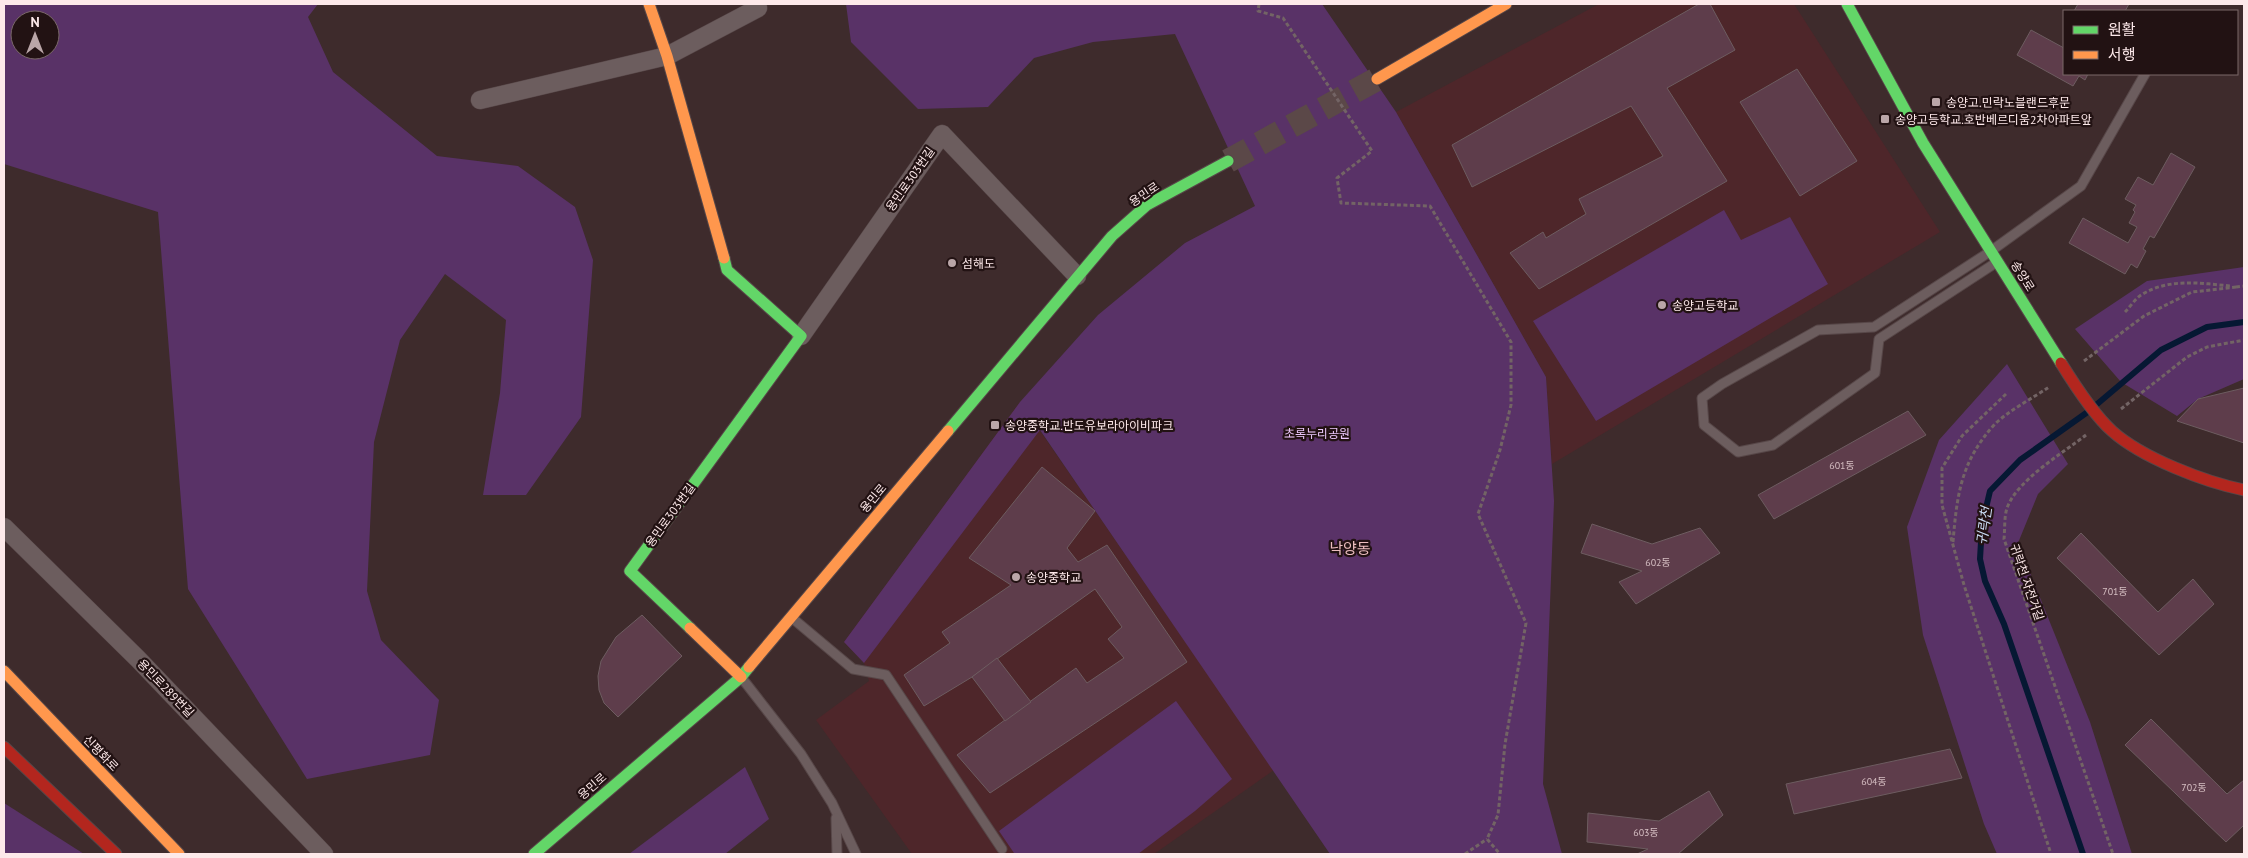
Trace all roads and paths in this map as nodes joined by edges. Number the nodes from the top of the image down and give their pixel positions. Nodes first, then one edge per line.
1 (649, 4) edge
2 (1259, 4) edge
3 (1506, 4) edge
4 (1847, 4) edge
5 (758, 8) dead end
6 (667, 56) junction
7 (2144, 75) edge
8 (1377, 79) tunnel mouth
9 (480, 100) dead end
10 (1228, 161) tunnel mouth
11 (1991, 251) junction
12 (1998, 262) junction
13 (1077, 276) junction
14 (2244, 286) edge
15 (2125, 312) dead end
16 (800, 336) junction
17 (2244, 340) edge
18 (2006, 394) dead end
19 (2102, 420) junction
20 (2244, 490) edge
21 (4, 527) edge
22 (791, 617) junction
23 (4, 672) edge
24 (741, 677) junction
25 (4, 747) edge
26 (836, 812) junction
27 (1487, 839) junction
28 (1002, 849) dead end
29 (116, 854) edge
30 (178, 854) edge
31 (324, 854) edge
32 (534, 854) edge
33 (837, 854) edge
34 (856, 854) edge
35 (1465, 854) edge
36 (1500, 854) edge
37 (2052, 854) edge
38 (2113, 854) edge

1 - 6 main road
2 - 27 path
3 - 8 main road
4 - 11 main road, 송양로
5 - 6 street
6 - 9 street
6 - 16 main road
7 - 11 lane
10 - 13 main road, 용민로
11 - 12 main road, 송양로
11 - 12 lane
12 - 19 main road, 송양로
13 - 16 street, 용민로303번길
13 - 22 main road, 용민로
14 - 15 path
16 - 24 main road, 용민로303번길
17 - 19 path, 귀락천 자전거길
18 - 37 path
19 - 20 main road, 송양로
19 - 38 path, 귀락천 자전거길
21 - 31 street, 용민로289번길
22 - 24 main road, 용민로
22 - 28 lane
23 - 30 main road, 신평화로
24 - 26 lane
24 - 32 main road, 용민로
25 - 29 main road
26 - 33 lane
26 - 34 lane
27 - 35 path
27 - 36 path

